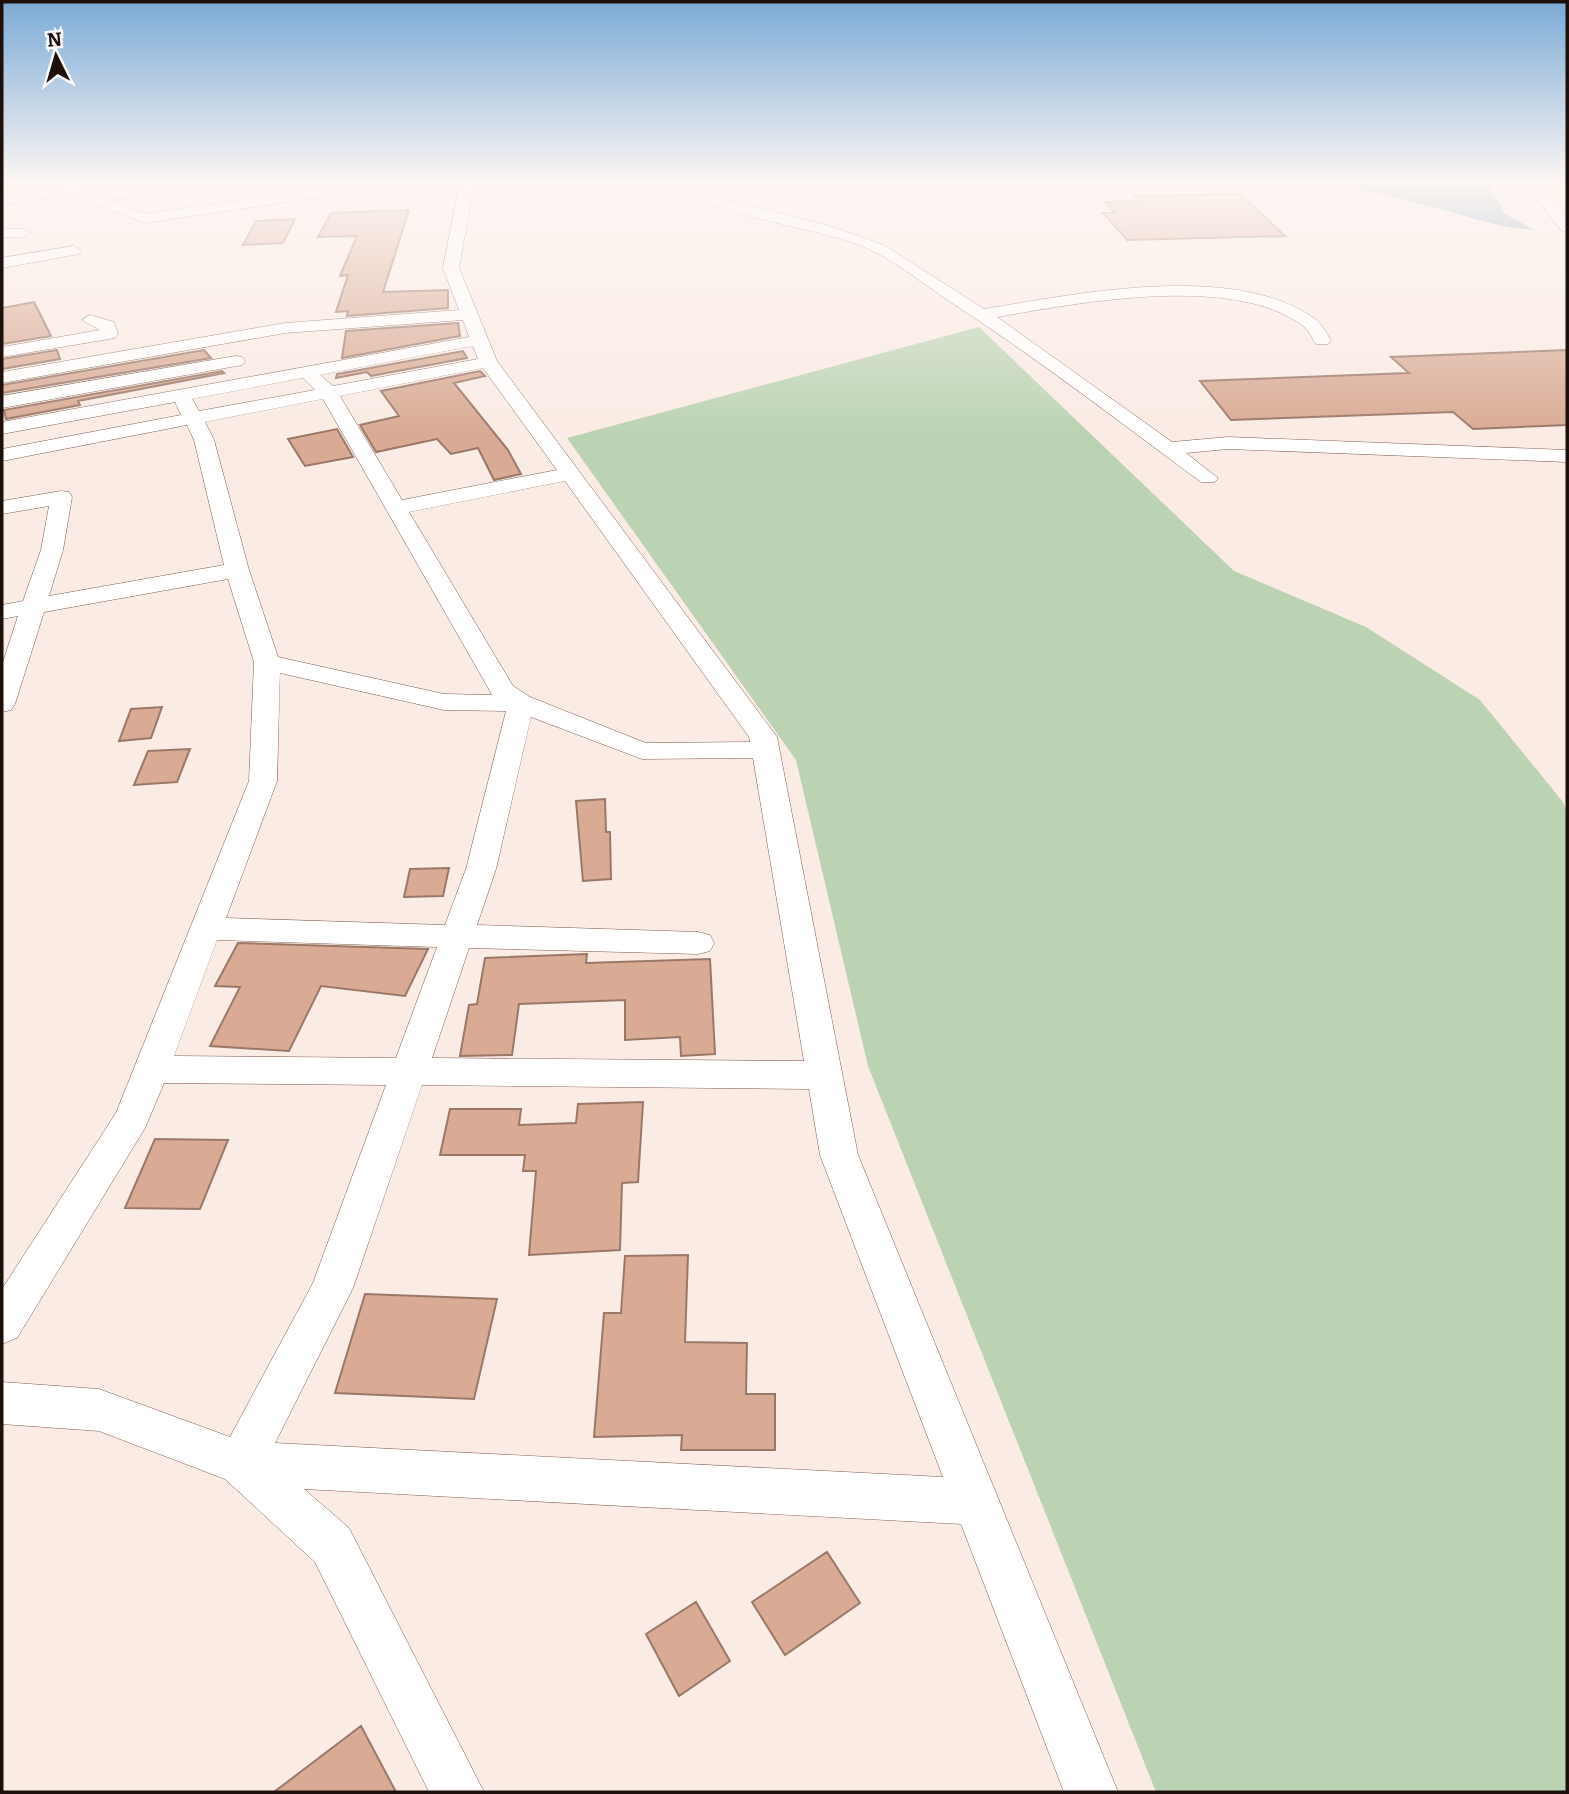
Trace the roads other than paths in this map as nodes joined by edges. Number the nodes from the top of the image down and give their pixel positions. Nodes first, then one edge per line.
1 (451, 267) edge
2 (908, 267) edge
3 (982, 314) junction
4 (90, 320) dead end
5 (479, 339) junction
6 (1322, 341) dead end
7 (2, 352) edge
8 (236, 360) dead end
9 (306, 371) junction
10 (2, 377) edge
11 (328, 393) junction
12 (181, 395) junction
13 (2, 402) edge
14 (194, 419) junction
15 (2, 428) edge
16 (1168, 448) junction
17 (2, 455) edge
18 (1567, 456) edge
19 (571, 474) junction
20 (1208, 478) dead end
21 (2, 507) edge
22 (396, 508) junction
23 (237, 570) junction
24 (34, 607) junction
25 (2, 612) edge
26 (267, 662) junction
27 (521, 703) junction
28 (2, 704) edge
29 (765, 750) junction
30 (205, 929) junction
31 (457, 936) junction
32 (698, 943) dead end
33 (150, 1069) junction
34 (409, 1072) junction
35 (825, 1075) junction
36 (2, 1325) edge
37 (2, 1403) edge
38 (241, 1463) junction
39 (977, 1502) junction
40 (457, 1792) edge
41 (1091, 1792) edge

1 - 5 street
2 - 3 street
3 - 6 street
3 - 16 street
4 - 7 street
5 - 9 street
5 - 10 street
5 - 11 street
5 - 19 street
8 - 13 street
9 - 11 street
9 - 12 street
11 - 14 street
11 - 22 street
12 - 14 street
12 - 15 street
14 - 17 street
14 - 23 street
16 - 18 street
16 - 20 street
19 - 22 street
19 - 29 street
21 - 24 street
22 - 27 street
23 - 24 street
23 - 26 street
24 - 25 street
24 - 28 street
26 - 27 street
26 - 30 street
27 - 29 street
27 - 31 street
29 - 35 street
30 - 31 street
30 - 33 street
31 - 32 street
31 - 34 street
33 - 34 street
33 - 36 street
34 - 35 street
34 - 38 street
35 - 39 street
37 - 38 street
38 - 39 street
38 - 40 street
39 - 41 street

